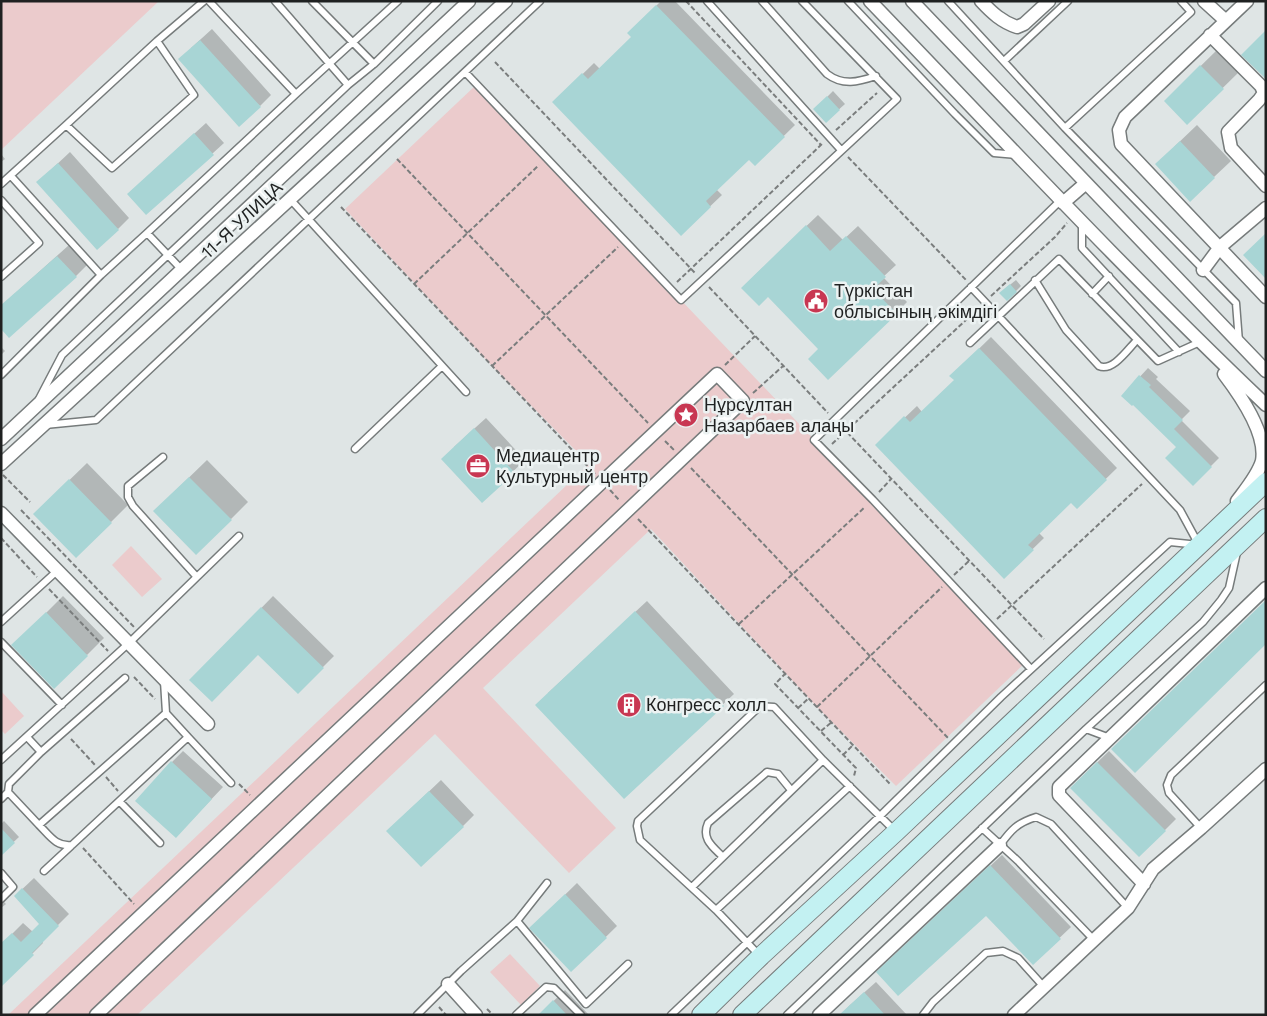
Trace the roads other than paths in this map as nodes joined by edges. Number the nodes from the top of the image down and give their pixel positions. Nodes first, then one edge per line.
1 (204, 1) edge
2 (209, 1) edge
3 (275, 1) edge
4 (312, 1) edge
5 (398, 1) edge
6 (438, 1) edge
7 (469, 1) edge
8 (506, 1) edge
9 (540, 1) edge
10 (707, 1) edge
11 (762, 1) edge
12 (802, 1) edge
13 (848, 1) edge
14 (870, 1) edge
15 (912, 1) edge
16 (948, 1) edge
17 (982, 1) edge
18 (1049, 1) edge
19 (1068, 1) edge
20 (1181, 1) edge
21 (1204, 1) edge
22 (1247, 1) edge
23 (1226, 21) junction
24 (1210, 34) junction
25 (157, 41) junction
26 (352, 43) junction
27 (1004, 61) junction
28 (329, 64) junction
29 (374, 64) junction
30 (464, 72) junction
31 (876, 76) junction
32 (348, 85) junction
33 (1265, 92) edge
34 (296, 94) junction
35 (66, 126) junction
36 (1065, 128) junction
37 (841, 150) junction
38 (1019, 156) junction
39 (11, 176) junction
40 (1086, 183) junction
41 (1, 184) edge
42 (1266, 186) edge
43 (290, 199) junction
44 (1, 200) edge
45 (1062, 201) junction
46 (1266, 208) edge
47 (1078, 218) junction
48 (309, 219) junction
49 (147, 233) junction
50 (1220, 248) junction
51 (168, 255) junction
52 (182, 270) junction
53 (1203, 270) junction
54 (101, 275) junction
55 (1109, 276) junction
56 (1, 277) edge
57 (1035, 280) junction
58 (972, 287) junction
59 (1092, 294) junction
60 (1266, 297) edge
61 (998, 316) junction
62 (1137, 340) junction
63 (1200, 342) junction
64 (970, 343) dead end
65 (1239, 343) junction
66 (1179, 352) junction
67 (442, 366) junction
68 (1266, 371) edge
69 (1, 375) edge
70 (466, 392) dead end
71 (1266, 405) edge
72 (33, 410) junction
73 (44, 425) junction
74 (1, 440) edge
75 (355, 449) dead end
76 (163, 457) dead end
77 (1, 464) edge
78 (1266, 482) edge
79 (1, 513) edge
80 (1266, 518) edge
81 (1252, 534) edge
82 (239, 536) dead end
83 (1199, 545) junction
84 (57, 571) junction
85 (196, 576) junction
86 (1266, 588) edge
87 (1, 622) edge
88 (1, 642) edge
89 (128, 644) junction
90 (1031, 669) junction
91 (125, 678) dead end
92 (164, 680) junction
93 (1266, 685) edge
94 (62, 705) junction
95 (166, 713) junction
96 (208, 724) dead end
97 (1086, 729) junction
98 (27, 737) junction
99 (188, 737) junction
100 (1110, 738) junction
101 (41, 752) junction
102 (1, 760) edge
103 (823, 760) junction
104 (1266, 769) edge
105 (231, 783) dead end
106 (850, 786) junction
107 (791, 790) junction
108 (8, 792) junction
109 (1, 799) edge
110 (120, 802) junction
111 (880, 816) junction
112 (39, 825) junction
113 (982, 828) junction
114 (1201, 828) junction
115 (896, 832) junction
116 (74, 843) junction
117 (160, 843) dead end
118 (1000, 846) junction
119 (723, 857) junction
120 (44, 871) dead end
121 (1, 873) edge
122 (547, 883) dead end
123 (1144, 884) junction
124 (692, 887) junction
125 (1, 899) edge
126 (1128, 908) junction
127 (716, 910) junction
128 (517, 921) junction
129 (1094, 940) junction
130 (747, 941) junction
131 (761, 956) junction
132 (628, 964) dead end
133 (448, 984) junction
134 (1044, 987) junction
135 (35, 1015) edge
136 (96, 1015) edge
137 (417, 1015) edge
138 (476, 1015) edge
139 (516, 1015) edge
140 (581, 1015) edge
141 (672, 1015) edge
142 (701, 1015) edge
143 (742, 1015) edge
144 (787, 1015) edge
145 (819, 1015) edge
146 (923, 1015) edge
147 (1014, 1015) edge

1 - 25 lane
2 - 34 lane
3 - 28 lane
4 - 26 lane
5 - 26 lane
6 - 29 lane
7 - 52 street, 11-Я УЛИЦА
8 - 43 street, 11-Я УЛИЦА
9 - 30 lane
10 - 37 lane
11 - 31 lane
12 - 31 lane
13 - 38 lane
14 - 38 street
15 - 40 street
16 - 27 lane
17 - 18 street
19 - 27 lane
20 - 36 lane
21 - 23 street
22 - 23 street
23 - 24 street
24 - 33 street
24 - 50 street
25 - 35 lane
25 - 35 lane
26 - 28 lane
26 - 29 lane
27 - 36 lane
28 - 32 lane
28 - 34 lane
29 - 32 lane
30 - 37 lane
30 - 48 lane
31 - 37 lane
32 - 51 lane
33 - 42 street
34 - 49 lane
35 - 39 lane
36 - 53 lane
38 - 45 street
39 - 41 lane
39 - 54 lane
40 - 45 street
40 - 65 street
43 - 48 lane
43 - 73 street, 11-Я УЛИЦА
44 - 56 lane
45 - 47 street
45 - 58 lane
46 - 50 street
47 - 55 lane
47 - 63 street
48 - 67 lane
48 - 73 lane
49 - 51 lane
49 - 54 lane
50 - 53 street
50 - 60 street
51 - 52 lane
51 - 72 lane
52 - 72 street, 11-Я УЛИЦА
53 - 65 lane
54 - 69 lane
55 - 59 lane
55 - 66 lane
57 - 59 lane
57 - 61 lane
57 - 62 lane
58 - 61 lane
58 - 90 lane
59 - 62 lane
61 - 64 lane
61 - 83 lane
62 - 66 lane
63 - 66 lane
63 - 71 street
63 - 83 street
65 - 68 street
67 - 70 lane
67 - 75 lane
72 - 74 street, 11-Я УЛИЦА
73 - 77 street, 11-Я УЛИЦА
76 - 85 lane
78 - 83 street
79 - 84 street
80 - 81 street
81 - 97 lane
81 - 143 street
82 - 85 lane
83 - 90 lane
83 - 115 street
84 - 87 lane
84 - 89 street
85 - 89 lane
86 - 100 street
88 - 94 lane
89 - 92 street
89 - 94 lane
90 - 111 lane
91 - 101 lane
92 - 95 lane
92 - 96 street
93 - 114 lane
94 - 98 lane
95 - 99 lane
95 - 112 lane
97 - 100 lane
97 - 113 lane
98 - 101 lane
98 - 102 lane
99 - 105 lane
99 - 110 lane
100 - 123 street
101 - 108 lane
103 - 106 lane
103 - 107 lane
103 - 124 lane
104 - 114 street
106 - 111 lane
106 - 127 lane
107 - 119 lane
107 - 119 lane
108 - 109 lane
108 - 112 lane
110 - 116 lane
110 - 117 lane
111 - 115 lane
111 - 130 lane
112 - 116 lane
113 - 118 lane
113 - 144 lane
114 - 123 street
115 - 131 street
116 - 120 lane
118 - 126 lane
118 - 129 lane
118 - 145 street
119 - 124 lane
121 - 125 lane
122 - 128 lane
123 - 126 street
124 - 127 lane
126 - 129 street
127 - 130 lane
128 - 132 lane
128 - 133 lane
129 - 134 street
130 - 131 lane
130 - 141 lane
131 - 142 street
133 - 137 lane
133 - 138 street
134 - 146 lane
134 - 147 street
135 - 136 street
139 - 140 lane

